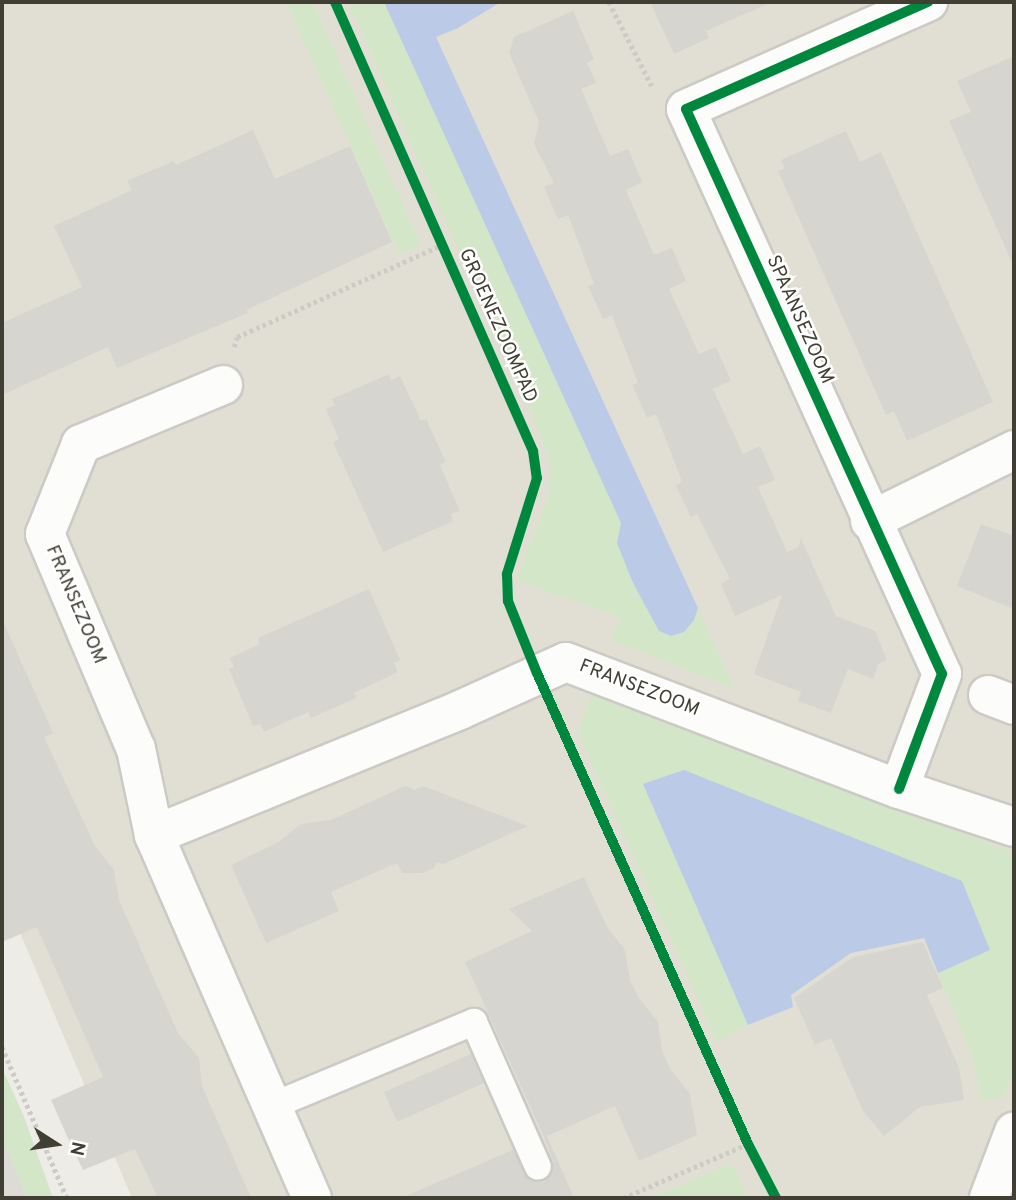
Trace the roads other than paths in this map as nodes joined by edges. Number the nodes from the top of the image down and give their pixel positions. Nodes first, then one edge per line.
1 (928, 2) edge
2 (223, 385) road end
3 (1014, 450) edge
4 (870, 521) junction
5 (900, 789) junction
6 (1014, 827) edge
7 (155, 835) junction
8 (272, 1106) junction
9 (1014, 1132) edge
10 (538, 1167) dead end
11 (312, 1198) edge
12 (989, 1198) edge

1 - 4 street, SPAANSEZOOM
2 - 7 street, FRANSEZOOM
3 - 4 street
4 - 5 street, SPAANSEZOOM
5 - 6 street, FRANSEZOOM
5 - 7 street, FRANSEZOOM
7 - 8 street, FRANSEZOOM
8 - 10 lane
8 - 11 street, FRANSEZOOM
9 - 12 street

